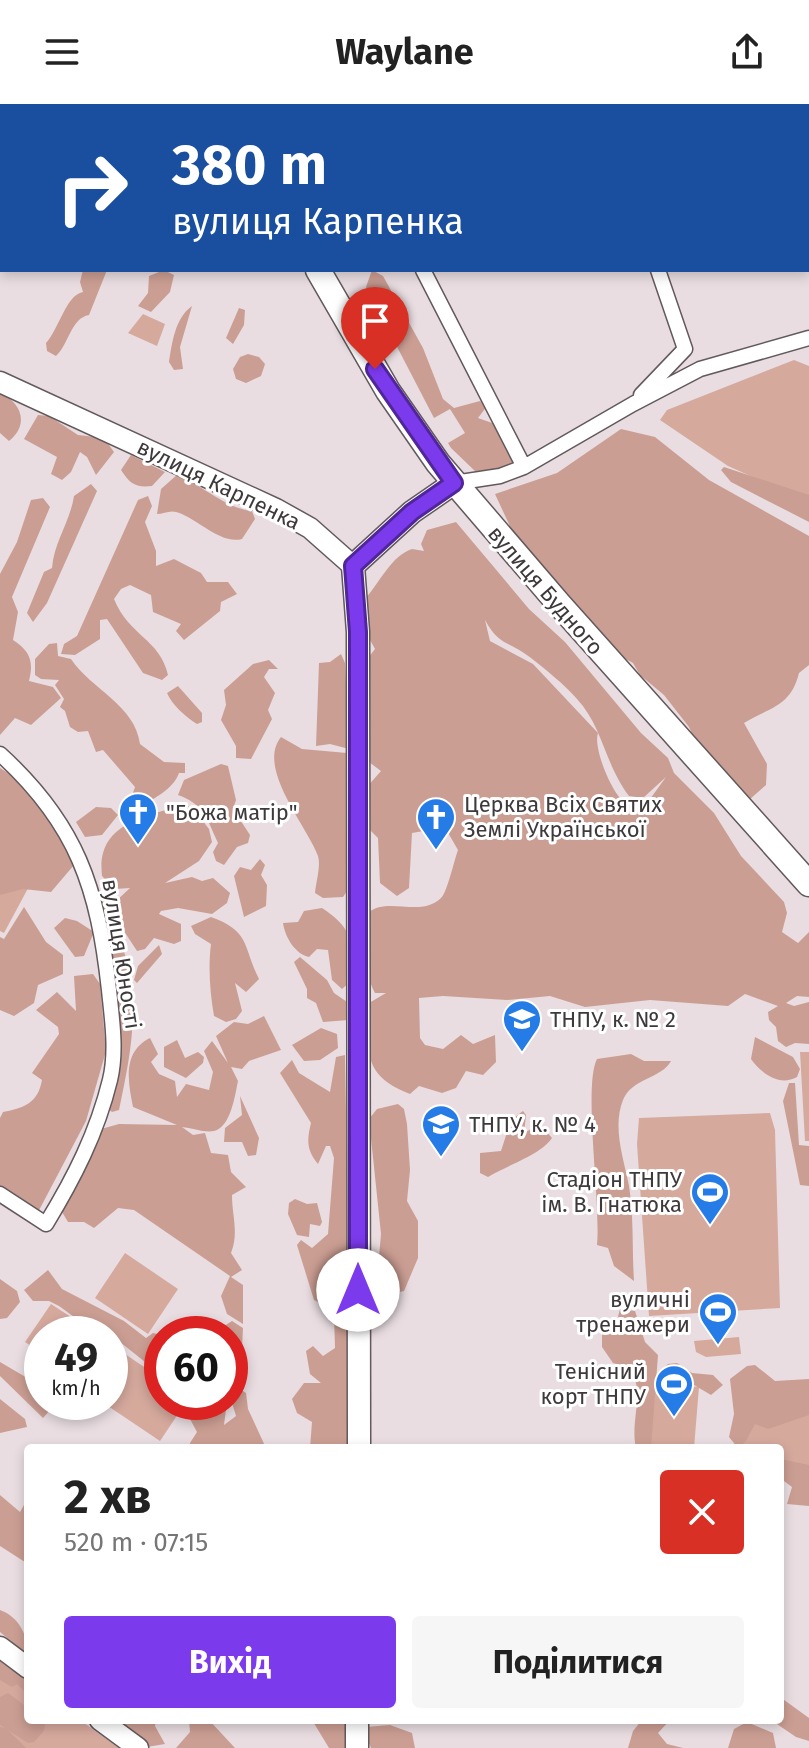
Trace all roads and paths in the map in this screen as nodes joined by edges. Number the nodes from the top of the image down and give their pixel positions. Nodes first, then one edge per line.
1 (319, 272) edge
2 (424, 272) edge
3 (659, 272) edge
4 (809, 338) edge
5 (0, 382) edge
6 (633, 404) junction
7 (524, 467) junction
8 (454, 483) junction
9 (353, 566) junction
10 (0, 754) edge
11 (809, 884) edge
12 (0, 1194) edge
13 (359, 1444) edge
14 (0, 1647) edge
15 (24, 1665) edge
16 (105, 1724) edge
17 (357, 1724) edge
18 (138, 1748) edge
19 (357, 1748) edge

1 - 8 highway, вулиця Будного
2 - 7 street
3 - 6 street
4 - 6 street
5 - 9 main road, вулиця Карпенка
6 - 7 street
7 - 8 street
8 - 9 main road
8 - 11 highway, вулиця Будного
9 - 13 main road
10 - 12 street, вулиця Юності
14 - 15 main road
16 - 18 main road
17 - 19 main road

